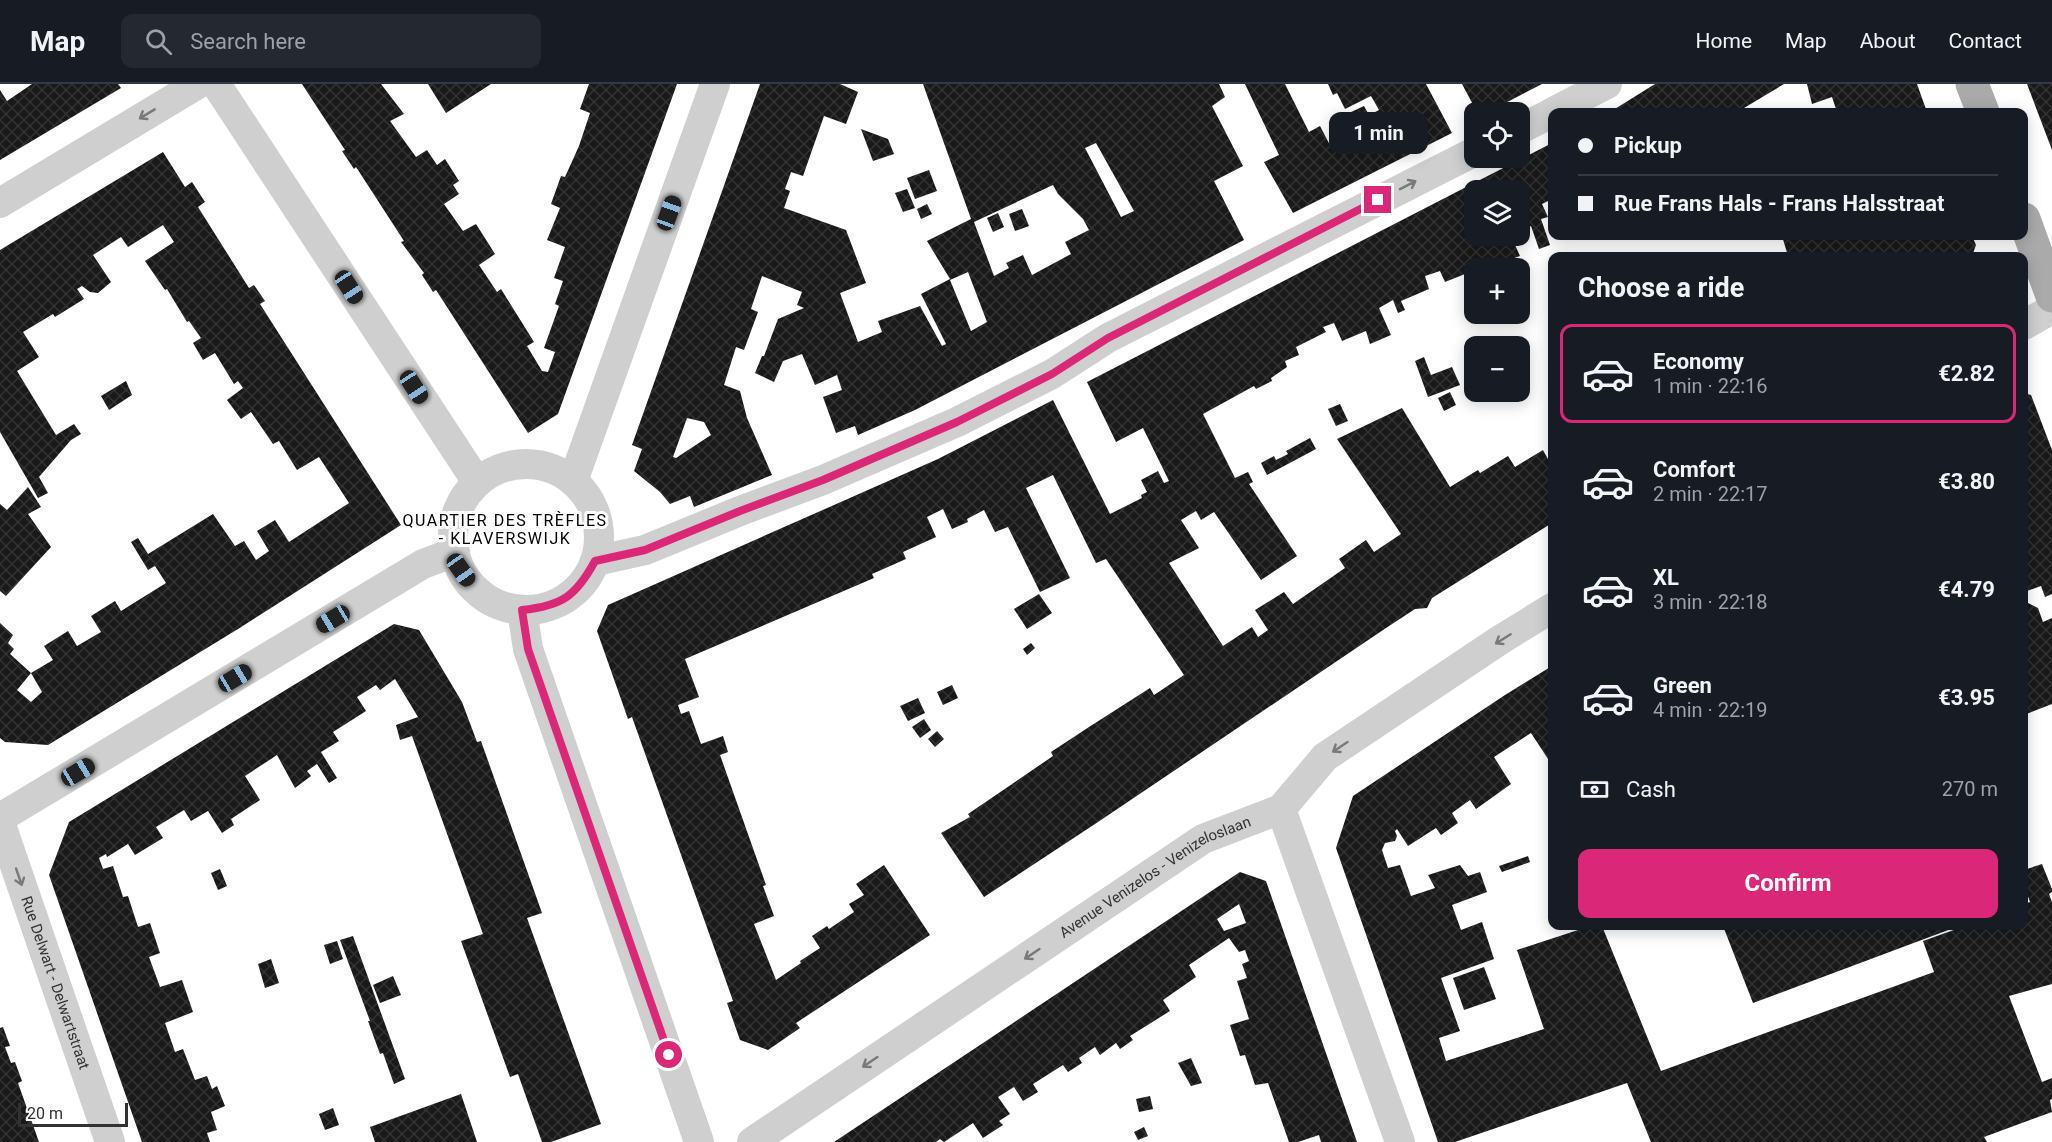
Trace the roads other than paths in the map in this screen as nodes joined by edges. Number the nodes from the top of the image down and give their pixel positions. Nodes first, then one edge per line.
1 (198, 84) edge
2 (216, 84) edge
3 (714, 84) edge
4 (1607, 84) edge
5 (1972, 84) edge
6 (1562, 108) edge
7 (1981, 108) edge
8 (1548, 115) edge
9 (1530, 124) edge
10 (1464, 157) edge
11 (0, 203) edge
12 (2028, 230) edge
13 (2052, 296) edge
14 (2052, 309) edge
15 (2028, 323) edge
16 (573, 481) junction
17 (477, 482) junction
18 (454, 552) junction
19 (595, 561) junction
20 (522, 610) junction
21 (1548, 610) edge
22 (1281, 808) junction
23 (0, 820) edge
24 (110, 1142) edge
25 (699, 1142) edge
26 (752, 1142) edge
27 (1400, 1142) edge

1 -> 11 street
2 - 17 street
3 - 16 street
4 - 6 street
5 - 7 main road
8 - 9 street
19 -> 10 street
12 - 13 main road
14 - 15 street
16 - 17 street
16 - 19 street
17 - 18 street
18 - 20 street
18 - 23 street
19 - 20 street
20 - 25 street
21 -> 22 street, Avenue Venizelos - Venizeloslaan
22 -> 26 street, Avenue Venizelos - Venizeloslaan
22 - 27 street
23 -> 24 street, Rue Delwart - Delwartstraat

